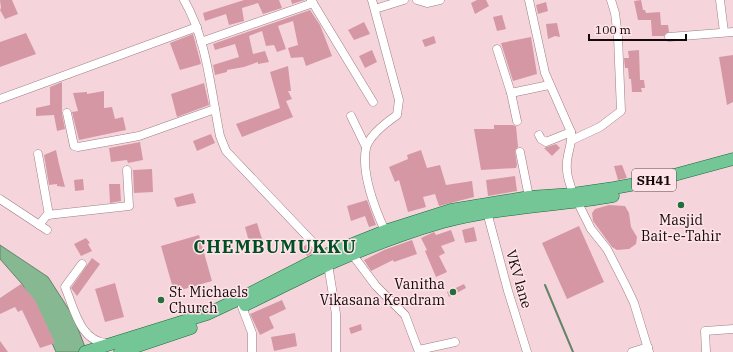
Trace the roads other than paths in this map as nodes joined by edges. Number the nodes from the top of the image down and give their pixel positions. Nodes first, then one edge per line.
1 (184, 0) edge
2 (372, 0) edge
3 (404, 0) edge
4 (417, 0) edge
5 (440, 0) edge
6 (529, 0) edge
7 (611, 0) edge
8 (720, 0) edge
9 (312, 1) edge
10 (375, 9) junction
11 (197, 27) junction
12 (724, 32) junction
13 (733, 32) edge
14 (669, 37) dead end
15 (201, 42) junction
16 (497, 49) dead end
17 (549, 85) junction
18 (511, 93) junction
19 (0, 99) edge
20 (373, 102) dead end
21 (215, 109) junction
22 (67, 113) dead end
23 (351, 116) dead end
24 (517, 122) dead end
25 (539, 135) dead end
26 (572, 136) junction
27 (366, 147) junction
28 (520, 152) dead end
29 (38, 154) dead end
30 (733, 159) edge
31 (733, 167) edge
32 (127, 170) dead end
33 (528, 196) junction
34 (575, 198) junction
35 (0, 199) edge
36 (487, 212) junction
37 (49, 215) junction
38 (38, 225) junction
39 (47, 230) dead end
40 (385, 231) junction
41 (400, 231) junction
42 (352, 254) junction
43 (327, 260) junction
44 (82, 264) dead end
45 (242, 307) junction
46 (733, 329) edge
47 (454, 342) dead end
48 (117, 347) edge
49 (648, 350) edge
50 (419, 351) edge
51 (84, 352) edge
52 (252, 352) edge
53 (336, 352) edge
54 (527, 352) edge
55 (632, 352) edge
56 (706, 352) edge

1 - 11 street
2 - 10 street
3 - 10 street
4 - 5 street
6 - 17 street
7 - 26 street
8 - 12 street
9 - 15 street
9 - 20 street
10 - 27 street
11 - 15 street
11 - 19 street
12 - 13 street
12 - 14 street
15 - 21 street
16 - 18 street
17 - 18 street
17 - 26 street
18 - 24 street
21 - 22 street
21 - 43 street
23 - 27 street
25 - 26 street
26 - 34 street
27 - 40 street
28 - 33 street
29 - 37 street
30 - 34 main road, SH41
31 - 34 main road
32 - 37 street
33 - 34 main road, SH41
33 - 41 main road, SH41
34 - 36 main road
34 - 49 street
35 - 38 street
36 - 41 main road
36 - 54 street, VKV lane
37 - 38 street
38 - 39 street
40 - 41 main road, SH41
40 - 43 main road, SH41
41 - 42 main road
42 - 43 main road
42 - 50 street
43 - 45 main road
43 - 48 main road, SH41
43 - 53 street
44 - 48 street
45 - 48 main road
45 - 52 street
46 - 56 street
47 - 50 street
48 - 51 main road, SH41
49 - 55 street

